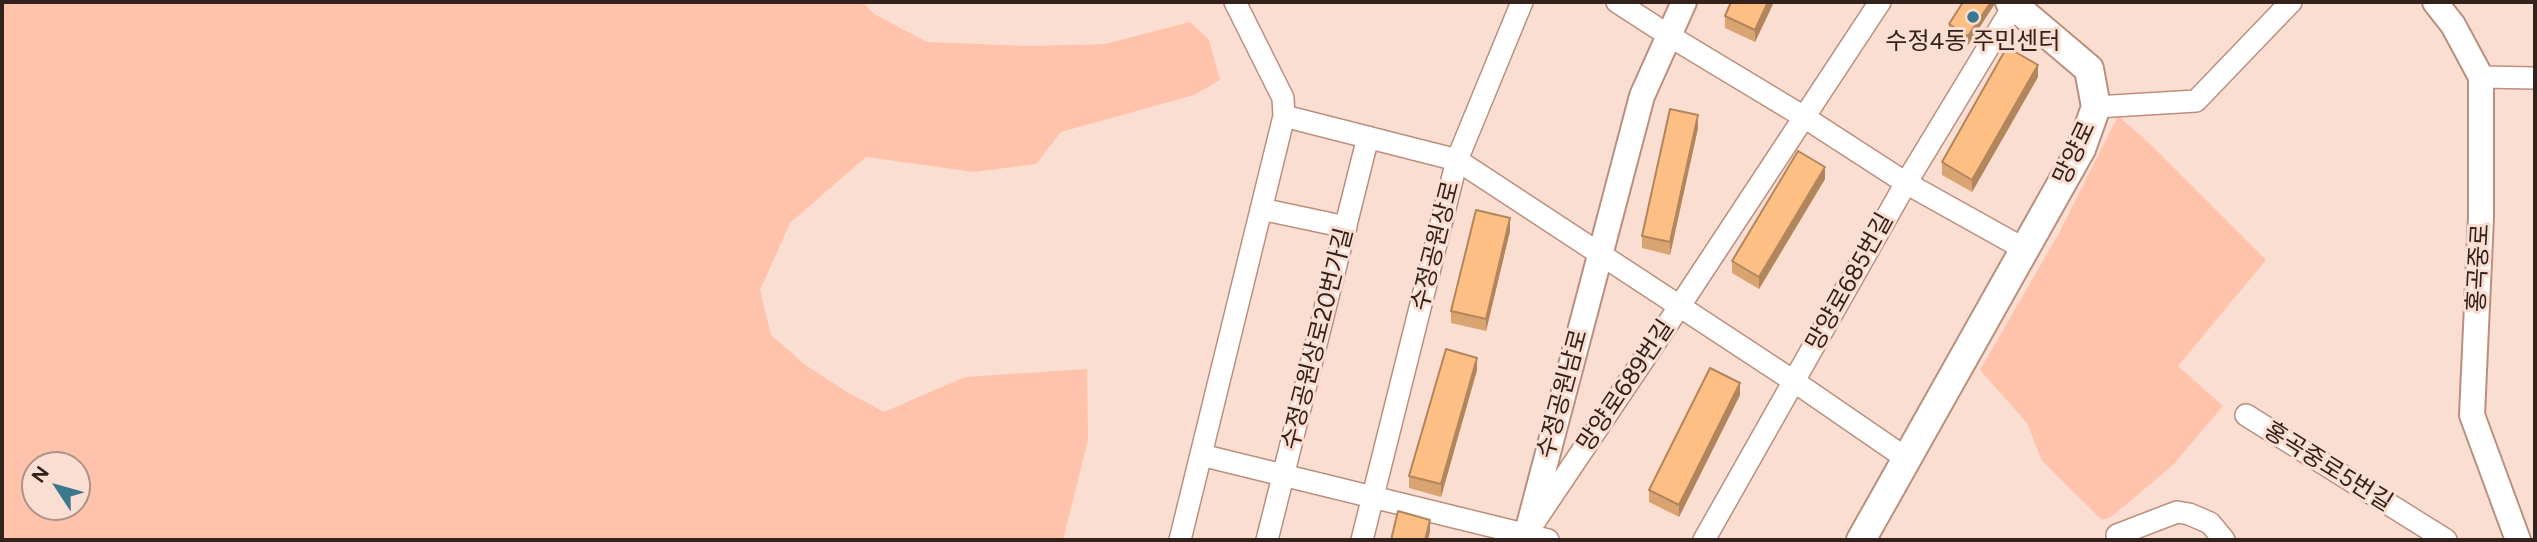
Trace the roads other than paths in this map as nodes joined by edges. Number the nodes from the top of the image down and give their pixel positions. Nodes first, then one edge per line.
1 (1235, 2) edge
2 (1522, 2) edge
3 (1617, 2) edge
4 (1685, 2) edge
5 (1880, 2) edge
6 (2291, 2) edge
7 (2435, 2) edge
8 (2012, 3) edge
9 (1668, 35) junction
10 (2481, 77) junction
11 (2535, 78) edge
12 (2096, 107) junction
13 (1284, 116) junction
14 (1804, 117) junction
15 (1368, 137) junction
16 (1457, 160) junction
17 (1906, 183) junction
18 (1261, 209) junction
19 (1346, 227) junction
20 (2026, 250) junction
21 (1600, 254) junction
22 (1679, 307) junction
23 (1795, 382) junction
24 (2246, 415) dead end
25 (1201, 455) junction
26 (1907, 458) junction
27 (1283, 475) junction
28 (1374, 498) junction
29 (2117, 535) dead end
30 (1533, 538) edge
31 (1180, 540) edge
32 (1267, 540) edge
33 (1362, 540) edge
34 (1703, 540) edge
35 (1861, 540) edge
36 (2224, 540) edge
37 (2446, 540) edge
38 (2518, 540) edge

1 - 13 street
2 - 16 street, 수정공원상로
3 - 9 street
4 - 9 street, 수정공원남로
5 - 14 street, 망양로689번길
6 - 12 street
7 - 10 street, 홍곡중로
8 - 12 main road, 망양로
8 - 17 street, 망양로685번길
9 - 14 street
9 - 21 street, 수정공원남로
10 - 11 street
10 - 38 street, 홍곡중로
12 - 20 main road, 망양로
13 - 15 street
13 - 18 street
14 - 17 street
14 - 22 street, 망양로689번길
15 - 16 street
15 - 19 street, 수정공원상로20번가길
16 - 21 street
16 - 28 street, 수정공원상로
17 - 20 street
17 - 23 street, 망양로685번길
18 - 19 street
18 - 25 street
19 - 27 street, 수정공원상로20번가길
20 - 26 main road, 망양로
21 - 22 street, 망양로689번길
21 - 30 street, 수정공원남로
22 - 23 street, 망양로685번길
22 - 30 street, 망양로689번길
23 - 26 street
23 - 34 street, 망양로685번길
24 - 37 street, 홍곡중로5번길
25 - 27 street
25 - 31 street
26 - 35 main road, 망양로
27 - 28 street
27 - 32 street, 수정공원상로20번가길
28 - 30 street
28 - 33 street, 수정공원상로
29 - 36 street

